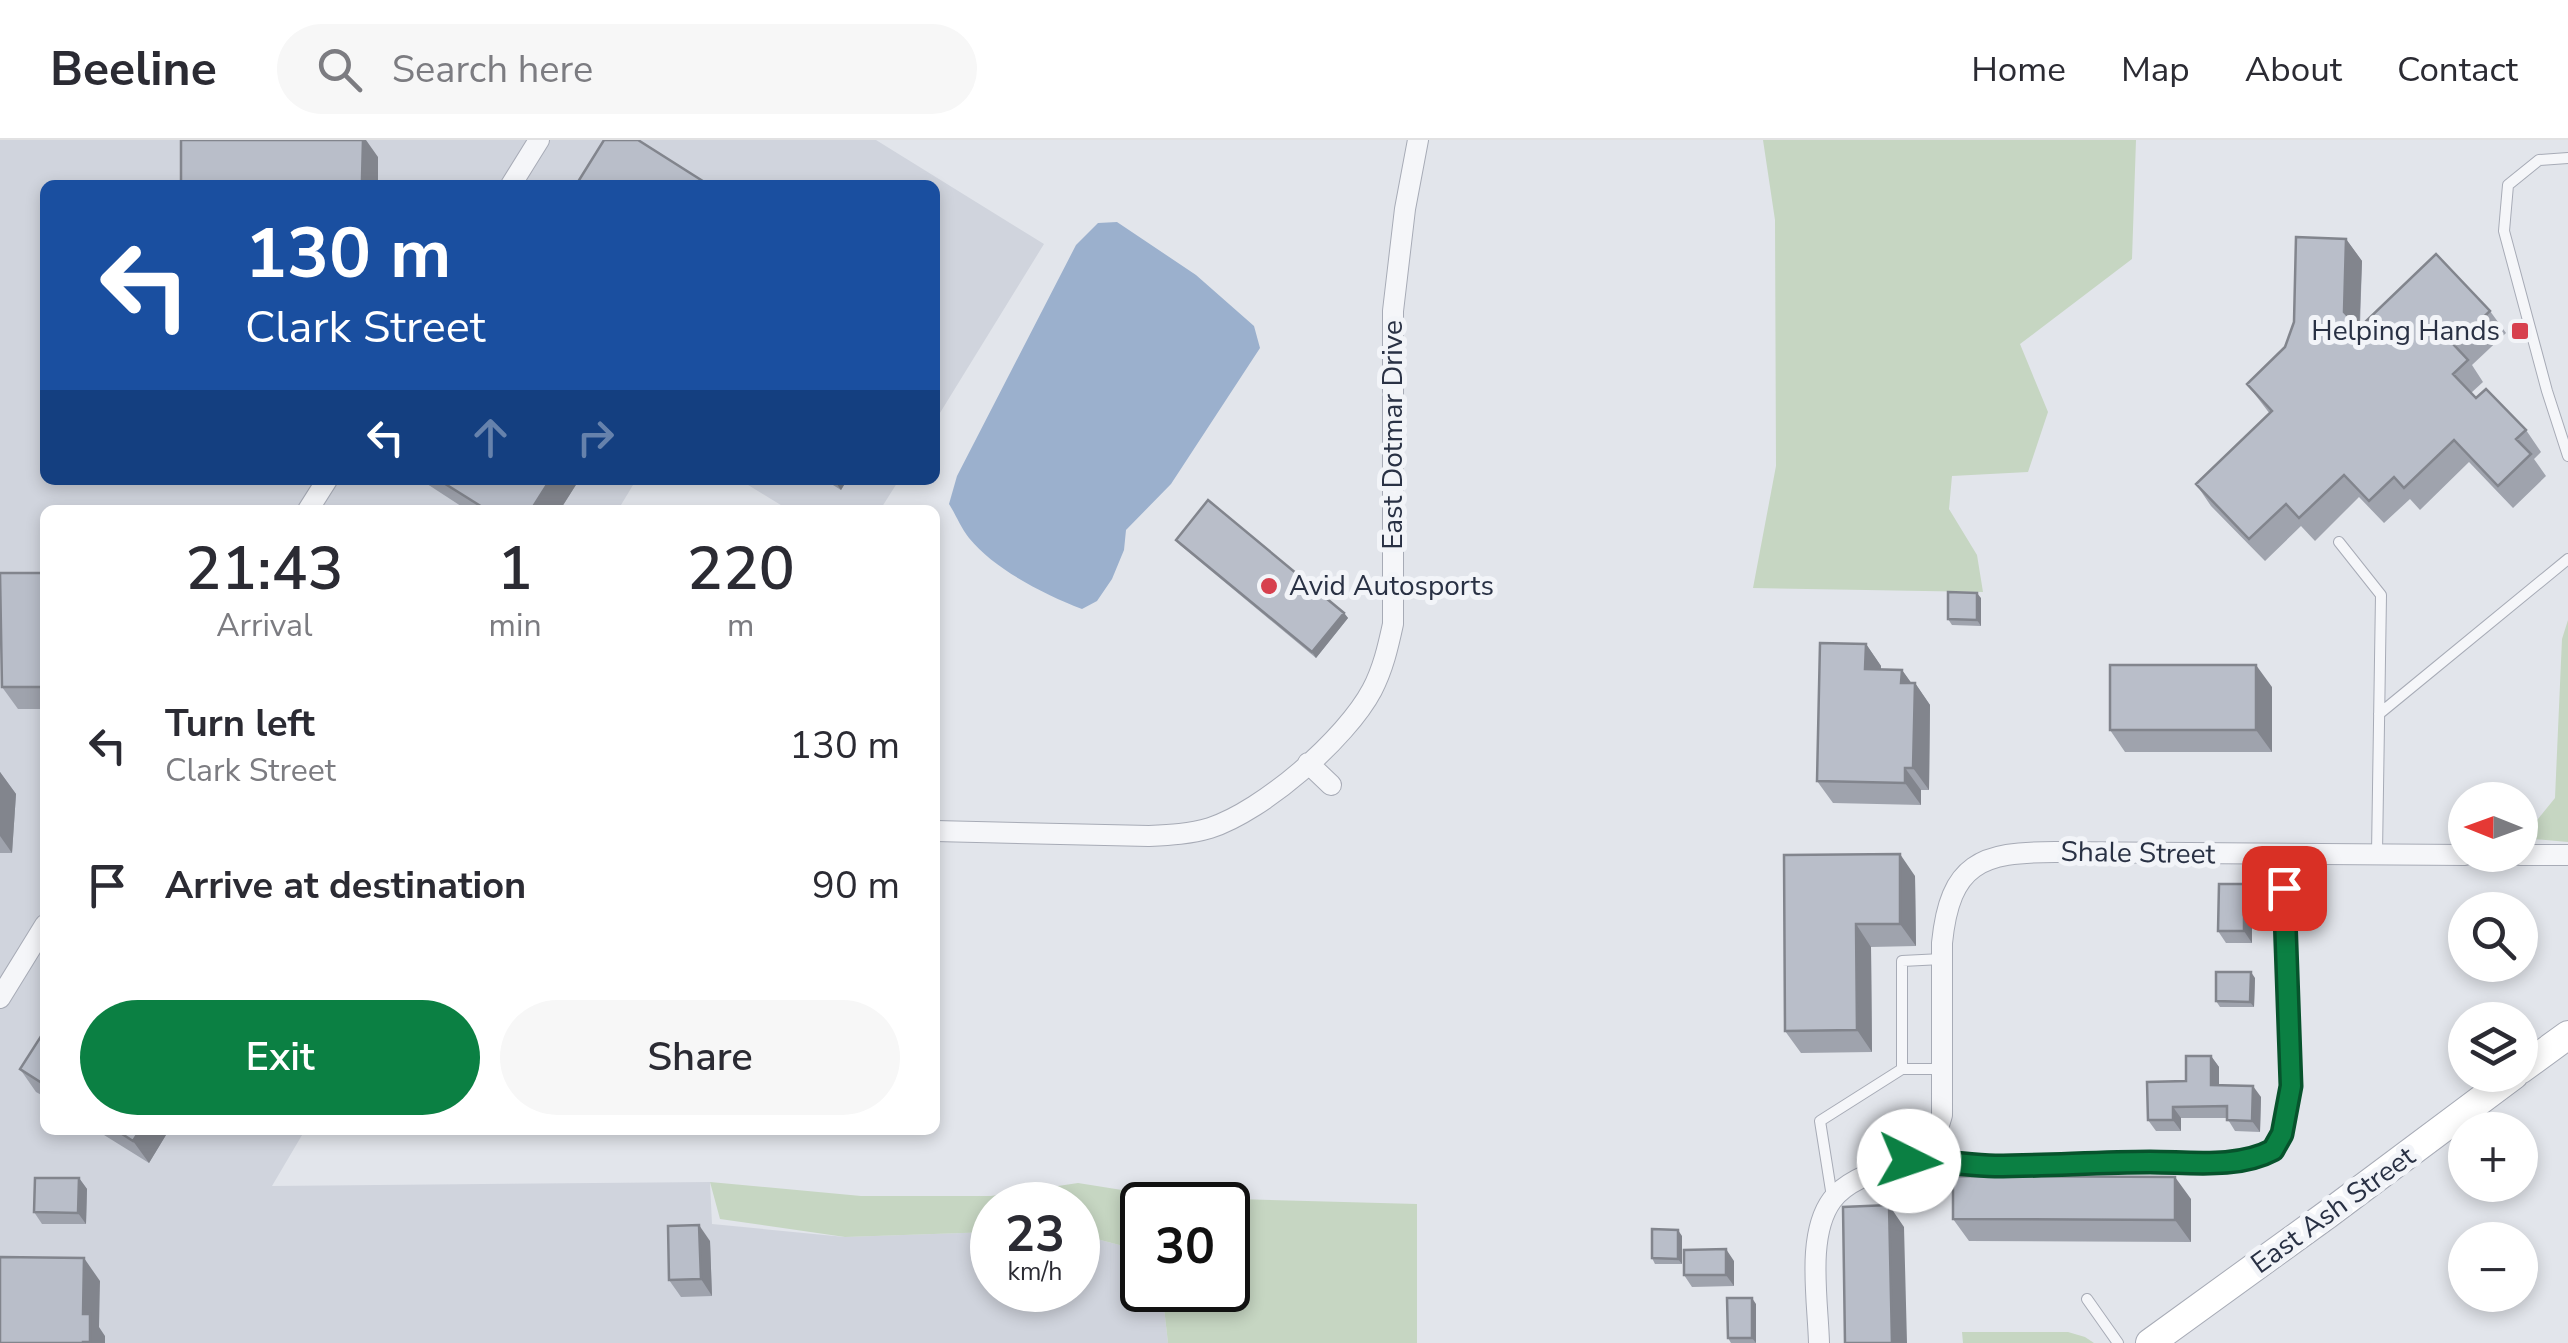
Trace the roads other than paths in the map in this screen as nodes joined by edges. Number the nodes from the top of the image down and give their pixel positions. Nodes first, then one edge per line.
1 (539, 140) edge
2 (1418, 140) edge
3 (2568, 158) edge
4 (515, 180) edge
5 (2568, 456) edge
6 (2339, 542) dead end
7 (2568, 559) edge
8 (2379, 714) junction
9 (1308, 764) junction
10 (1331, 786) dead end
11 (940, 832) edge
12 (2282, 854) junction
13 (2377, 854) junction
14 (2448, 854) edge
15 (2538, 855) edge
16 (2568, 855) edge
17 (40, 933) edge
18 (1942, 960) junction
19 (0, 998) edge
20 (2568, 1035) edge
21 (2538, 1057) edge
22 (1902, 1069) junction
23 (1943, 1069) junction
24 (2491, 1092) edge
25 (1928, 1161) junction
26 (1832, 1199) junction
27 (2087, 1300) dead end
28 (1819, 1343) edge
29 (2118, 1343) edge
30 (2150, 1343) edge

1 - 4 street
2 - 9 street, East Dotmar Drive
3 - 5 lane
6 - 8 lane
7 - 8 lane
8 - 13 lane
9 - 10 street
9 - 11 street, East Dotmar Drive
12 - 13 street, Shale Street
12 - 18 street, Shale Street
12 - 25 street
13 - 14 street, Shale Street
15 - 16 street
17 - 19 street
18 - 22 lane
18 - 23 street
20 - 21 street, East Ash Street
22 - 23 lane
22 - 26 lane
23 - 25 street
24 - 30 street, East Ash Street
25 - 26 street
26 - 28 street
27 - 29 lane

